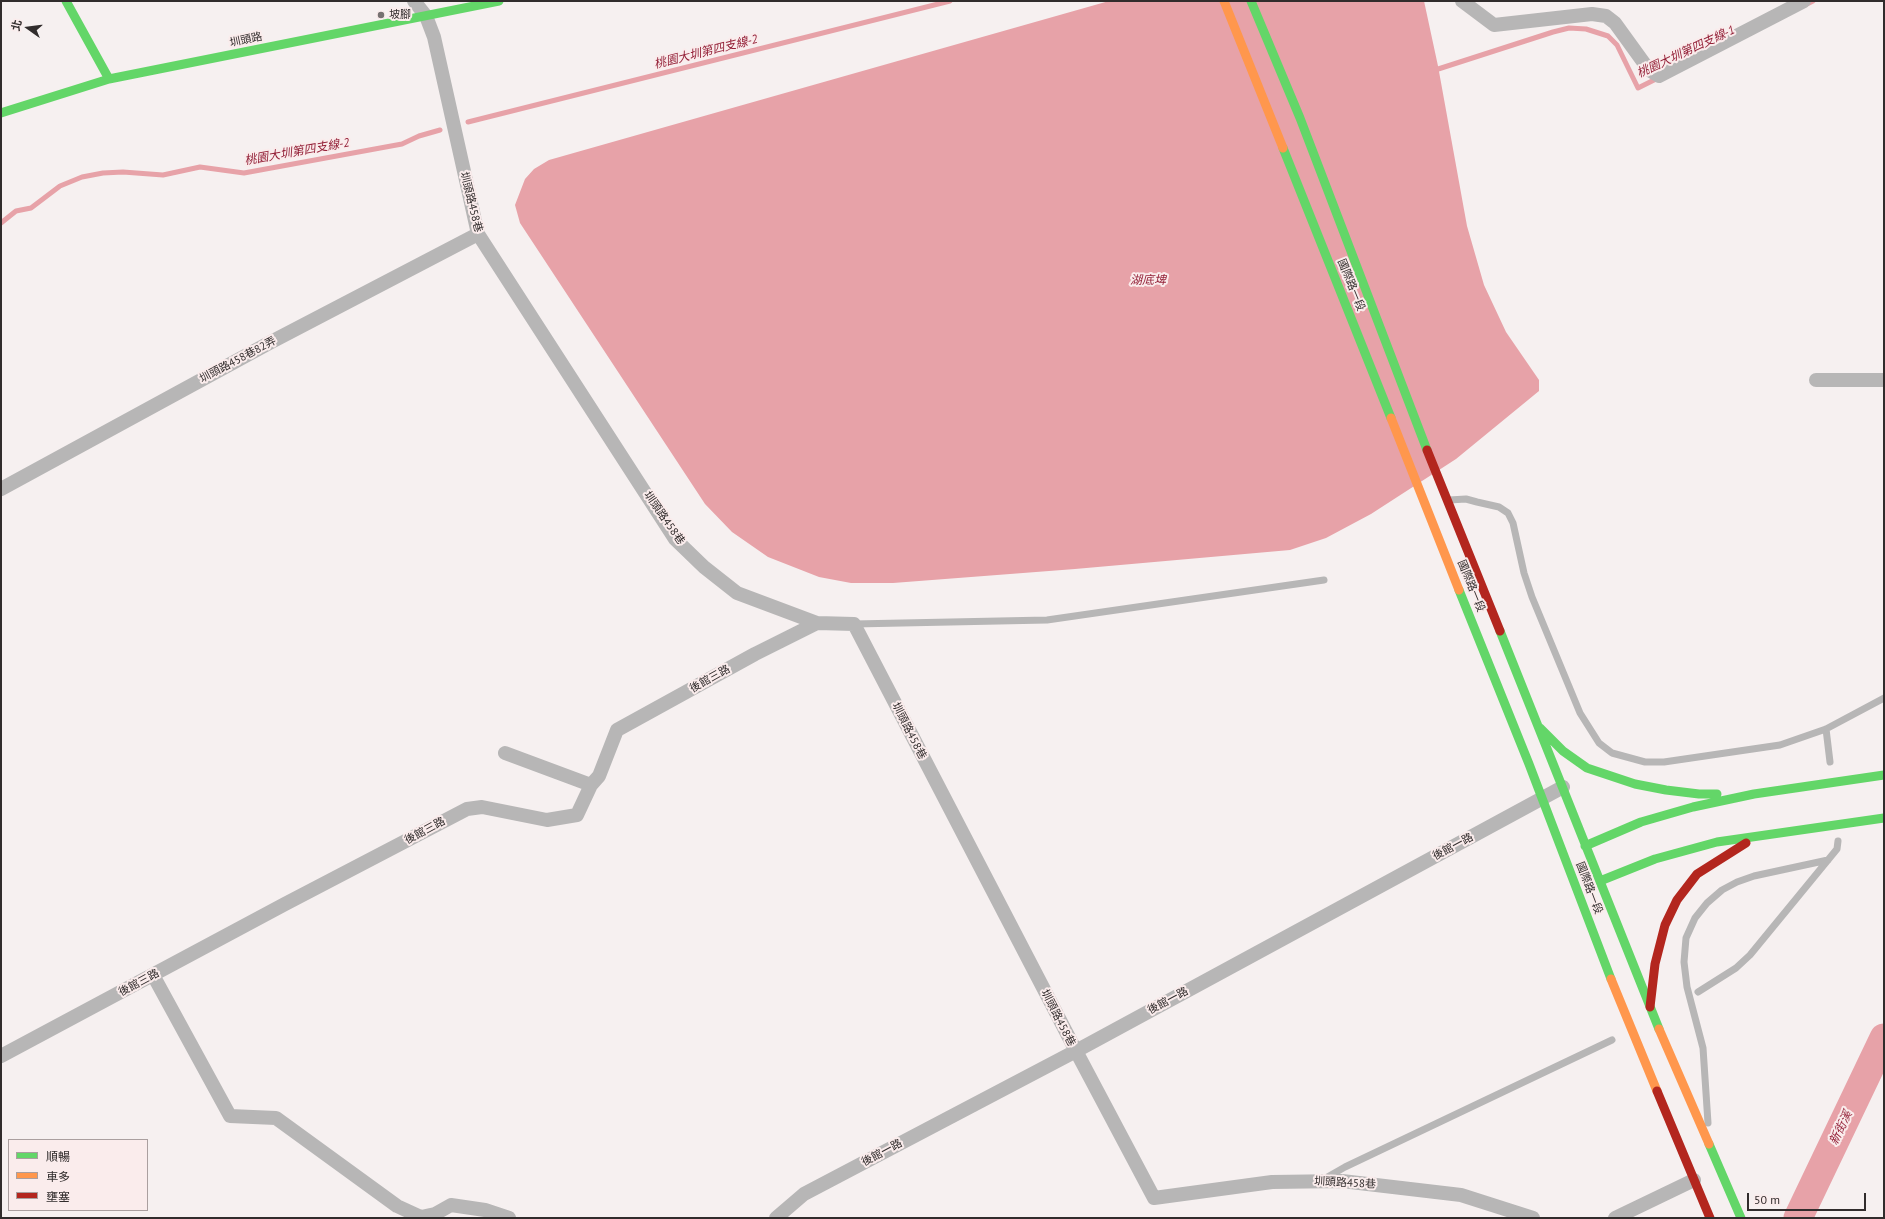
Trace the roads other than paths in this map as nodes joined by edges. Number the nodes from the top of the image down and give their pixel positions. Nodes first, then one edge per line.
1 (66, 1) edge
2 (414, 1) edge
3 (499, 1) edge
4 (1224, 1) edge
5 (1251, 1) edge
6 (1462, 1) edge
7 (1804, 1) edge
8 (426, 16) junction
9 (109, 80) junction
10 (1, 113) edge
11 (478, 234) junction
12 (1816, 380) dead end
13 (1884, 380) edge
14 (1, 489) edge
15 (1446, 500) junction
16 (1324, 580) dead end
17 (817, 624) junction
18 (854, 624) junction
19 (1884, 698) edge
20 (1540, 728) junction
21 (1826, 729) junction
22 (504, 753) dead end
23 (1830, 762) dead end
24 (1884, 775) edge
25 (592, 785) junction
26 (1563, 787) junction
27 (1754, 794) junction
28 (1542, 799) junction
29 (1884, 818) edge
30 (1760, 836) junction
31 (1838, 841) dead end
32 (1585, 846) junction
33 (1828, 860) junction
34 (1572, 878) junction
35 (1600, 881) junction
36 (153, 975) junction
37 (1698, 992) dead end
38 (1650, 1007) junction
39 (1612, 1040) dead end
40 (1076, 1051) junction
41 (1, 1056) edge
42 (1710, 1145) junction
43 (1694, 1180) junction
44 (1321, 1181) junction
45 (509, 1218) edge
46 (776, 1218) edge
47 (1533, 1218) edge
48 (1615, 1218) edge
49 (1710, 1218) edge
50 (1742, 1218) edge

1 - 9 main road
2 - 8 street, 圳頭路458巷
3 - 8 main road, 圳頭路
4 - 28 main road, 國際路一段
5 - 15 main road, 國際路一段
6 - 7 street
8 - 9 main road, 圳頭路
8 - 11 street, 圳頭路458巷
9 - 10 main road, 圳頭路
11 - 14 street, 圳頭路458巷82弄
11 - 17 street, 圳頭路458巷
12 - 13 street
15 - 20 main road, 國際路一段
15 - 21 lane
16 - 18 lane
17 - 18 street, 圳頭路458巷
17 - 25 street, 後館三路
18 - 40 street, 圳頭路458巷
19 - 21 lane
20 - 26 main road, 國際路一段
20 - 27 main road
21 - 23 lane
22 - 25 street
24 - 27 main road
25 - 36 street, 後館三路
26 - 28 street, 後館一路
26 - 32 main road, 國際路一段
27 - 32 main road
28 - 34 main road, 國際路一段
28 - 40 street, 後館一路
29 - 30 main road
30 - 35 main road
30 - 38 main road
31 - 33 lane
32 - 34 main road
32 - 35 main road, 國際路一段
33 - 37 lane
33 - 42 lane
34 - 35 main road
34 - 43 main road, 國際路一段
35 - 38 main road, 國際路一段
36 - 41 street, 後館三路
36 - 45 street
38 - 42 main road, 國際路一段
39 - 44 lane
40 - 44 street, 圳頭路458巷
40 - 46 street, 後館一路
42 - 50 main road, 國際路一段
43 - 48 street
43 - 49 main road, 國際路一段
44 - 47 street, 圳頭路458巷

